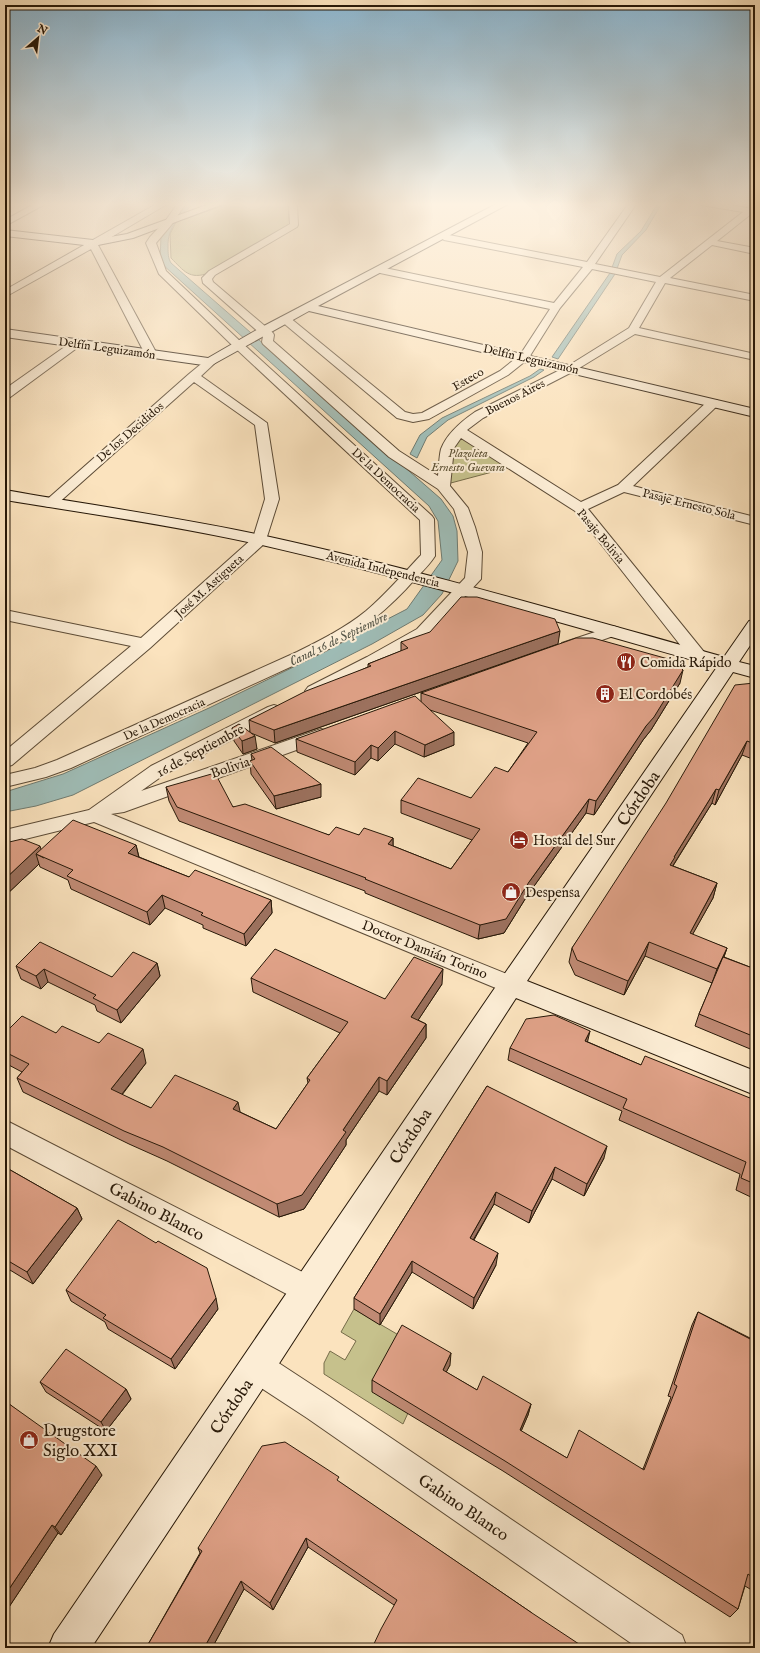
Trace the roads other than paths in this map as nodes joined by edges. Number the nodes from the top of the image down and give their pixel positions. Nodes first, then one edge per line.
1 (29, 280) edge
2 (113, 280) edge
3 (170, 280) edge
4 (207, 280) edge
5 (360, 280) edge
6 (428, 280) edge
7 (578, 280) edge
8 (662, 280) joint
9 (5, 294) edge
10 (755, 298) edge
11 (307, 307) junction
12 (556, 307) junction
13 (285, 319) junction
14 (264, 330) junction
15 (633, 330) junction
16 (5, 333) edge
17 (78, 343) junction
18 (237, 344) junction
19 (152, 354) junction
20 (524, 357) junction
21 (755, 357) edge
22 (210, 362) junction
23 (572, 368) junction
24 (193, 376) junction
25 (5, 395) edge
26 (713, 403) junction
27 (755, 413) edge
28 (459, 431) junction
29 (443, 486) junction
30 (623, 488) junction
31 (5, 495) edge
32 (50, 503) junction
33 (580, 508) junction
34 (755, 520) edge
35 (260, 540) junction
36 (411, 576) junction
37 (464, 589) junction
38 (5, 615) edge
39 (755, 625) edge
40 (613, 631) junction
41 (144, 644) junction
42 (553, 653) edge
43 (698, 656) junction
44 (729, 664) junction
45 (755, 672) edge
46 (335, 730) edge
47 (5, 761) edge
48 (5, 781) edge
49 (95, 815) junction
50 (5, 837) edge
51 (511, 985) junction
52 (755, 1083) edge
53 (5, 1132) edge
54 (308, 1290) junction
55 (257, 1367) junction
56 (68, 1648) edge
57 (669, 1648) edge

1 - 9 street
2 - 19 street
3 - 18 street, De la Democracia
4 - 14 street, De la Democracia
5 - 11 street
6 - 12 street
7 - 12 street, Esteco
8 - 10 street
8 - 15 street, Buenos Aires
11 - 13 street
11 - 20 street, Delfín Leguizamón
12 - 20 street, Esteco
13 - 14 street
13 - 20 street, Esteco
14 - 18 street
14 - 29 street, De la Democracia
15 - 21 street
15 - 23 street, Buenos Aires
16 - 17 street, Delfín Leguizamón
17 - 19 street, Delfín Leguizamón
17 - 25 street
18 - 22 street
18 - 36 street, De la Democracia
19 - 22 street, Delfín Leguizamón
20 - 23 street, Delfín Leguizamón
22 - 24 street, De los Decididos
23 - 26 street, Delfín Leguizamón
23 - 28 street, Buenos Aires
24 - 32 street, De los Decididos
24 - 35 street
26 - 27 street, Delfín Leguizamón
26 - 30 street
28 - 29 street, Buenos Aires
28 - 33 street, Pasaje Bolivia
29 - 37 street
30 - 33 street
30 - 34 street, Pasaje Ernesto Sola
31 - 32 street, Avenida Independencia
32 - 35 street, Avenida Independencia
33 - 43 street, Pasaje Bolivia
35 - 36 street, Avenida Independencia
35 - 41 street, José M. Astigueta
36 - 37 street, Avenida Independencia
36 - 48 street, De la Democracia
37 - 40 street, Avenida Independencia
37 - 49 street, 16 de Septiembre
38 - 41 street
39 - 44 street, Córdoba
40 - 42 street
40 - 43 street, Avenida Independencia
41 - 47 street, José M. Astigueta
43 - 44 street, Avenida Independencia
44 - 45 street, Avenida Independencia
44 - 51 street, Córdoba
46 - 49 street, Bolivia
49 - 50 street, 16 de Septiembre
49 - 51 street, Doctor Damián Torino
51 - 52 street, Doctor Damián Torino
51 - 54 street, Córdoba
53 - 54 street, Gabino Blanco
54 - 55 street, Córdoba
55 - 56 street, Córdoba
55 - 57 street, Gabino Blanco

